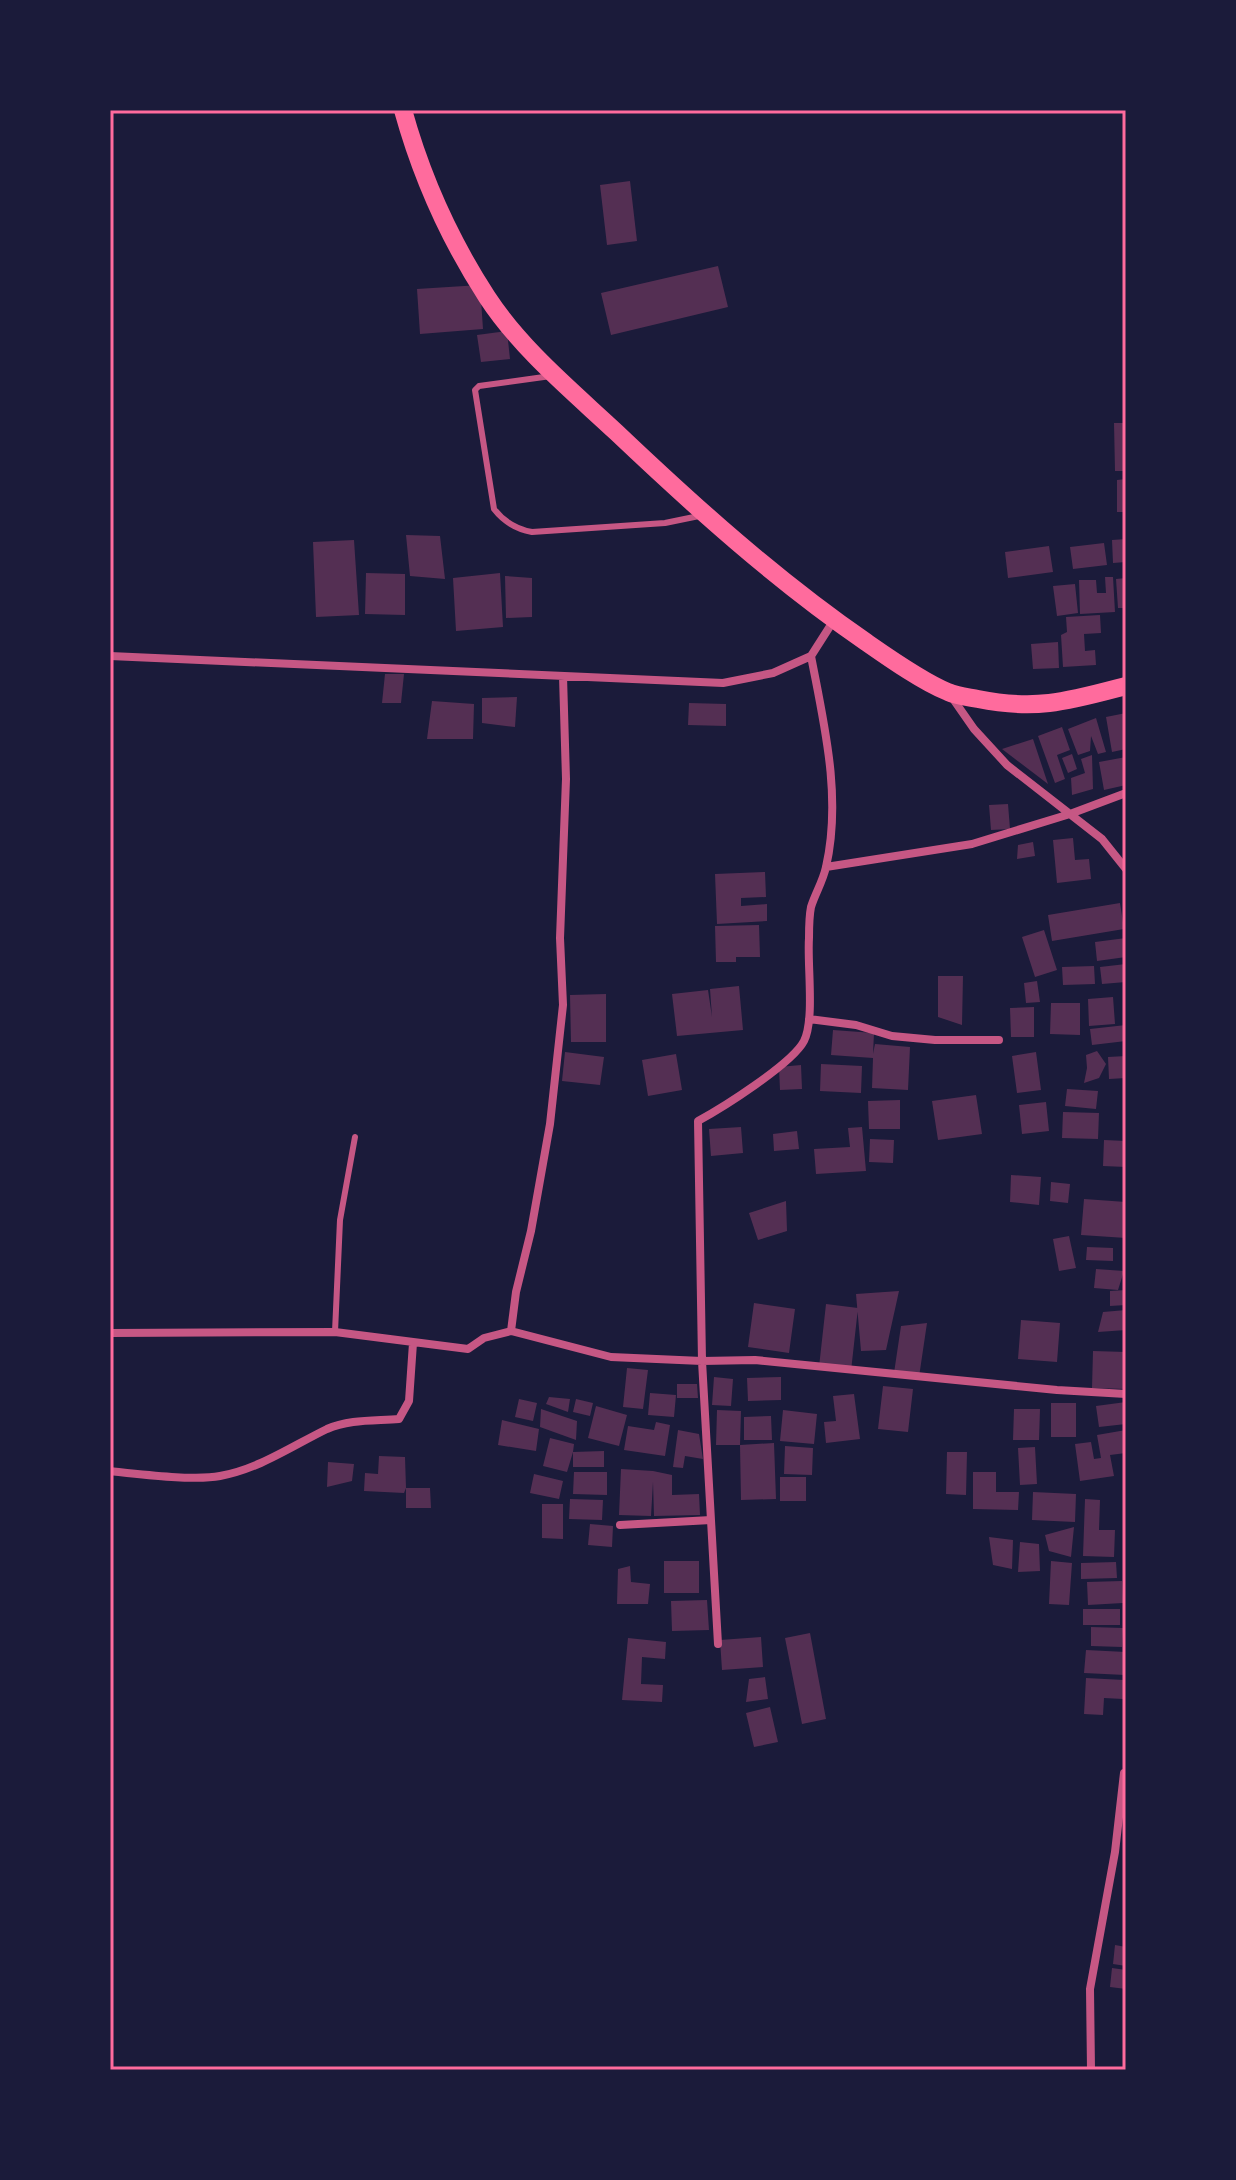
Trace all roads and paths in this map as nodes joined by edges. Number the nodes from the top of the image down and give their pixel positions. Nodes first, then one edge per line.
1 (403, 110) edge
2 (553, 376) junction
3 (703, 515) junction
4 (834, 620) junction
5 (110, 656) edge
6 (811, 656) junction
7 (563, 676) junction
8 (1126, 686) edge
9 (948, 692) junction
10 (1126, 793) edge
11 (1070, 814) junction
12 (826, 867) junction
13 (1126, 869) edge
14 (809, 1019) junction
15 (999, 1040) dead end
16 (355, 1137) dead end
17 (511, 1331) junction
18 (335, 1332) junction
19 (110, 1333) edge
20 (413, 1343) junction
21 (702, 1361) junction
22 (1126, 1394) edge
23 (110, 1471) edge
24 (711, 1520) junction
25 (620, 1525) dead end
26 (718, 1644) dead end
27 (1124, 1773) edge
28 (1091, 2070) edge

1 - 2 highway
2 - 3 highway
2 - 3 lane
3 - 4 highway
4 - 6 street
4 - 9 highway
5 - 7 street
6 - 7 street
6 - 12 street
7 - 17 street
8 - 9 highway
9 - 11 street
10 - 11 street
11 - 12 street
11 - 13 street
12 - 14 street
14 - 15 street
14 - 21 street
16 - 18 lane
17 - 20 street
17 - 21 street
18 - 19 street
18 - 20 street
20 - 23 street
21 - 22 street
21 - 24 street
24 - 25 street
24 - 26 street
27 - 28 street

